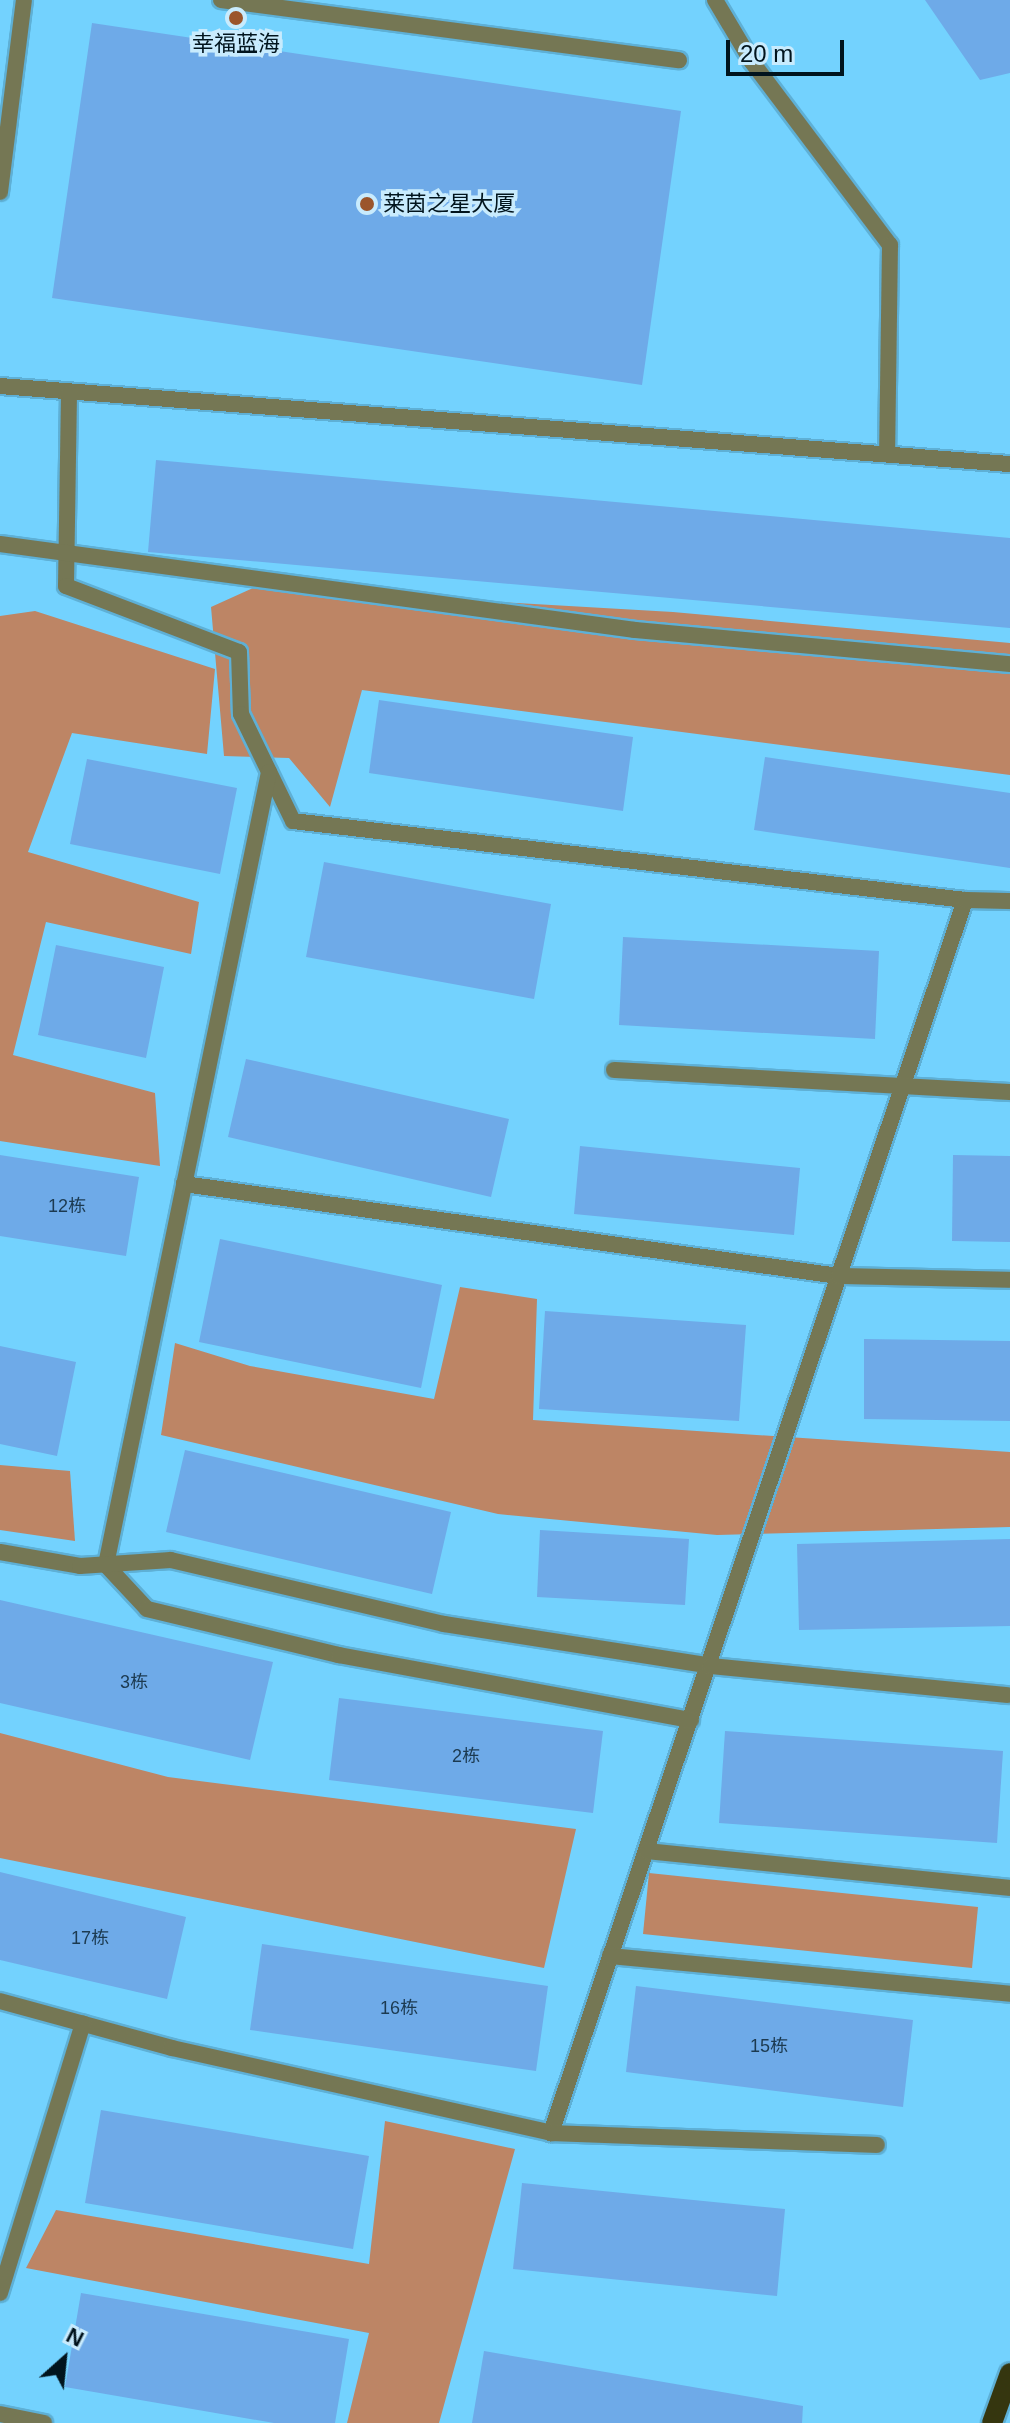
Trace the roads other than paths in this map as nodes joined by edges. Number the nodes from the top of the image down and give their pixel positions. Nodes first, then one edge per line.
1 (24, 0) edge
2 (221, 0) edge
3 (715, 0) edge
4 (679, 60) dead end
5 (0, 192) edge
6 (0, 386) edge
7 (69, 394) junction
8 (887, 451) junction
9 (1010, 464) edge
10 (0, 544) edge
11 (67, 551) junction
12 (1010, 664) edge
13 (269, 772) junction
14 (965, 900) junction
15 (1010, 901) edge
16 (614, 1070) dead end
17 (903, 1086) junction
18 (1010, 1092) edge
19 (184, 1184) junction
20 (839, 1276) junction
21 (1010, 1280) edge
22 (0, 1552) edge
23 (106, 1565) junction
24 (711, 1666) junction
25 (1008, 1695) edge
26 (691, 1720) junction
27 (647, 1851) junction
28 (1010, 1888) edge
29 (610, 1956) junction
30 (1010, 1994) edge
31 (0, 2001) edge
32 (83, 2024) junction
33 (551, 2133) junction
34 (877, 2145) dead end
35 (0, 2293) edge
36 (1010, 2373) edge
37 (0, 2414) edge
38 (44, 2423) edge
39 (992, 2423) edge

1 - 5 street
2 - 4 street
3 - 8 street
6 - 7 street
7 - 8 street
7 - 11 street
8 - 9 street
10 - 11 street
11 - 12 street
11 - 13 street
13 - 14 street
13 - 19 street
14 - 15 street
14 - 17 street
16 - 17 street
17 - 18 street
17 - 20 street
19 - 20 street
19 - 23 street
20 - 21 street
20 - 24 street
22 - 23 street
23 - 24 street
23 - 26 street
24 - 25 street
24 - 26 street
26 - 27 street
27 - 28 street
27 - 29 street
29 - 30 street
29 - 33 street
31 - 32 street
32 - 33 street
32 - 35 street
33 - 34 street
36 - 39 main road
37 - 38 street

